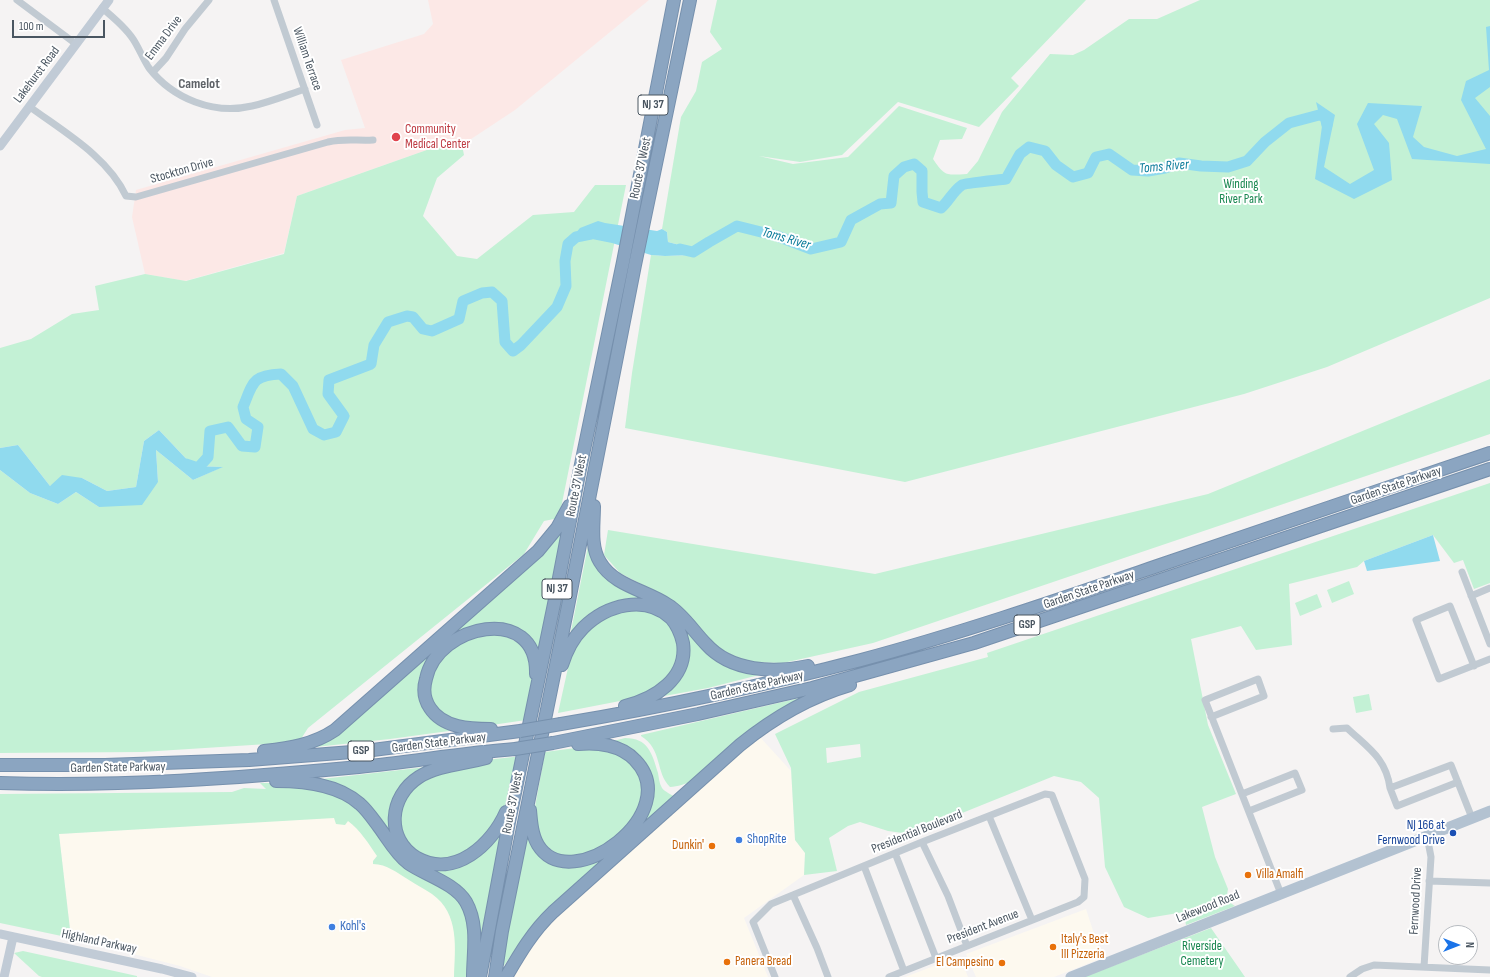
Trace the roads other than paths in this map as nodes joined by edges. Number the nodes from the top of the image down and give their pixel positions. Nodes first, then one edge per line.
1 (17, 0) edge
2 (109, 0) edge
3 (209, 0) edge
4 (274, 0) edge
5 (674, 0) edge
6 (690, 0) edge
7 (697, 0) edge
8 (102, 8) junction
9 (76, 44) junction
10 (681, 45) junction
11 (153, 72) junction
12 (304, 89) junction
13 (30, 108) junction
14 (317, 125) dead end
15 (373, 140) dead end
16 (0, 146) edge
17 (640, 211) junction
18 (629, 263) junction
19 (1490, 453) edge
20 (1490, 469) edge
21 (579, 474) junction
22 (593, 476) junction
23 (1462, 572) dead end
24 (1490, 588) edge
25 (1471, 596) junction
26 (1061, 614) junction
27 (959, 631) junction
28 (1490, 644) edge
29 (1490, 659) edge
30 (1474, 666) junction
31 (552, 684) junction
32 (534, 704) junction
33 (1212, 717) junction
34 (561, 724) junction
35 (1333, 730) dead end
36 (520, 731) junction
37 (553, 743) junction
38 (515, 749) junction
39 (202, 761) junction
40 (0, 765) edge
41 (201, 780) junction
42 (1458, 782) junction
43 (0, 783) edge
44 (1390, 788) junction
45 (516, 789) junction
46 (1242, 794) junction
47 (529, 796) junction
48 (1249, 811) junction
49 (1490, 811) edge
50 (989, 816) junction
51 (1472, 818) junction
52 (1427, 836) junction
53 (922, 842) junction
54 (895, 853) junction
55 (864, 866) junction
56 (1429, 881) junction
57 (1490, 883) edge
58 (1281, 894) junction
59 (793, 895) junction
60 (1084, 897) joint
61 (1032, 920) junction
62 (0, 934) edge
63 (13, 937) junction
64 (967, 946) junction
65 (936, 958) junction
66 (1424, 967) junction
67 (1490, 970) edge
68 (904, 971) junction
69 (4, 977) edge
70 (192, 977) edge
71 (473, 977) edge
72 (480, 977) edge
73 (495, 977) edge
74 (506, 977) edge
75 (775, 977) edge
76 (828, 977) edge
77 (889, 977) edge
78 (1070, 977) edge
79 (1350, 977) edge

1 - 9 street
2 - 8 street, Lakehurst Road
3 - 11 street, Emma Drive
4 - 12 street, William Terrace
5 - 17 highway, Route 37 West / NJ 37
6 - 10 highway, Route 37 West / NJ 37
7 - 10 highway
8 - 9 street, Lakehurst Road
8 - 11 street
9 - 13 street, Lakehurst Road
10 - 17 highway, Route 37 West / NJ 37
11 - 12 street
12 - 14 street, William Terrace
13 - 15 street, Stockton Drive
13 - 16 street, Lakehurst Road
17 - 18 highway, Route 37 West / NJ 37
18 - 21 highway, Route 37 West / NJ 37
18 - 22 highway, Route 37 West / NJ 37
19 - 27 highway, Garden State Parkway / GSP
20 - 26 highway, Garden State Parkway / GSP
21 - 32 highway, Route 37 West / NJ 37
21 - 39 highway
22 - 27 highway
22 - 31 highway, Route 37 West / NJ 37
23 - 25 street
24 - 25 street
25 - 28 street
26 - 37 highway, Garden State Parkway / GSP
26 - 74 highway
27 - 34 highway, Garden State Parkway / GSP
29 - 30 street
30 - 30 street
31 - 34 highway
31 - 47 highway, Route 37 West / NJ 37
32 - 36 highway
32 - 45 highway, Route 37 West / NJ 37
33 - 33 street
33 - 46 street
34 - 36 highway, Garden State Parkway / GSP, bridge
35 - 44 street
36 - 39 highway, Garden State Parkway / GSP
37 - 38 highway, Garden State Parkway / GSP, bridge
37 - 47 highway
38 - 41 highway, Garden State Parkway / GSP
38 - 45 highway
39 - 40 highway, Garden State Parkway / GSP
41 - 43 highway, Garden State Parkway / GSP
41 - 71 highway
42 - 44 street
42 - 44 street
42 - 51 street
45 - 72 highway, Route 37 West / NJ 37
46 - 48 street
46 - 48 street
47 - 73 highway, Route 37 West / NJ 37
48 - 58 street
49 - 51 main road, Lakewood Road
50 - 53 street, Presidential Boulevard
50 - 60 street, Presidential Boulevard
50 - 61 street
51 - 52 main road, Lakewood Road
52 - 56 street, Fernwood Drive
52 - 58 main road, Lakewood Road
53 - 54 street, Presidential Boulevard
53 - 64 street
54 - 55 street, Presidential Boulevard
54 - 65 street
55 - 59 street, Presidential Boulevard
55 - 68 street
56 - 57 street
56 - 66 street, Fernwood Drive
58 - 78 main road, Lakewood Road
59 - 75 street, Presidential Boulevard
59 - 76 street
60 - 61 street, President Avenue
61 - 64 street, President Avenue
62 - 63 street, Highland Parkway
63 - 69 street
63 - 70 street, Highland Parkway
64 - 65 street, President Avenue
65 - 68 street, President Avenue
66 - 67 street
66 - 79 street
68 - 77 street, President Avenue

